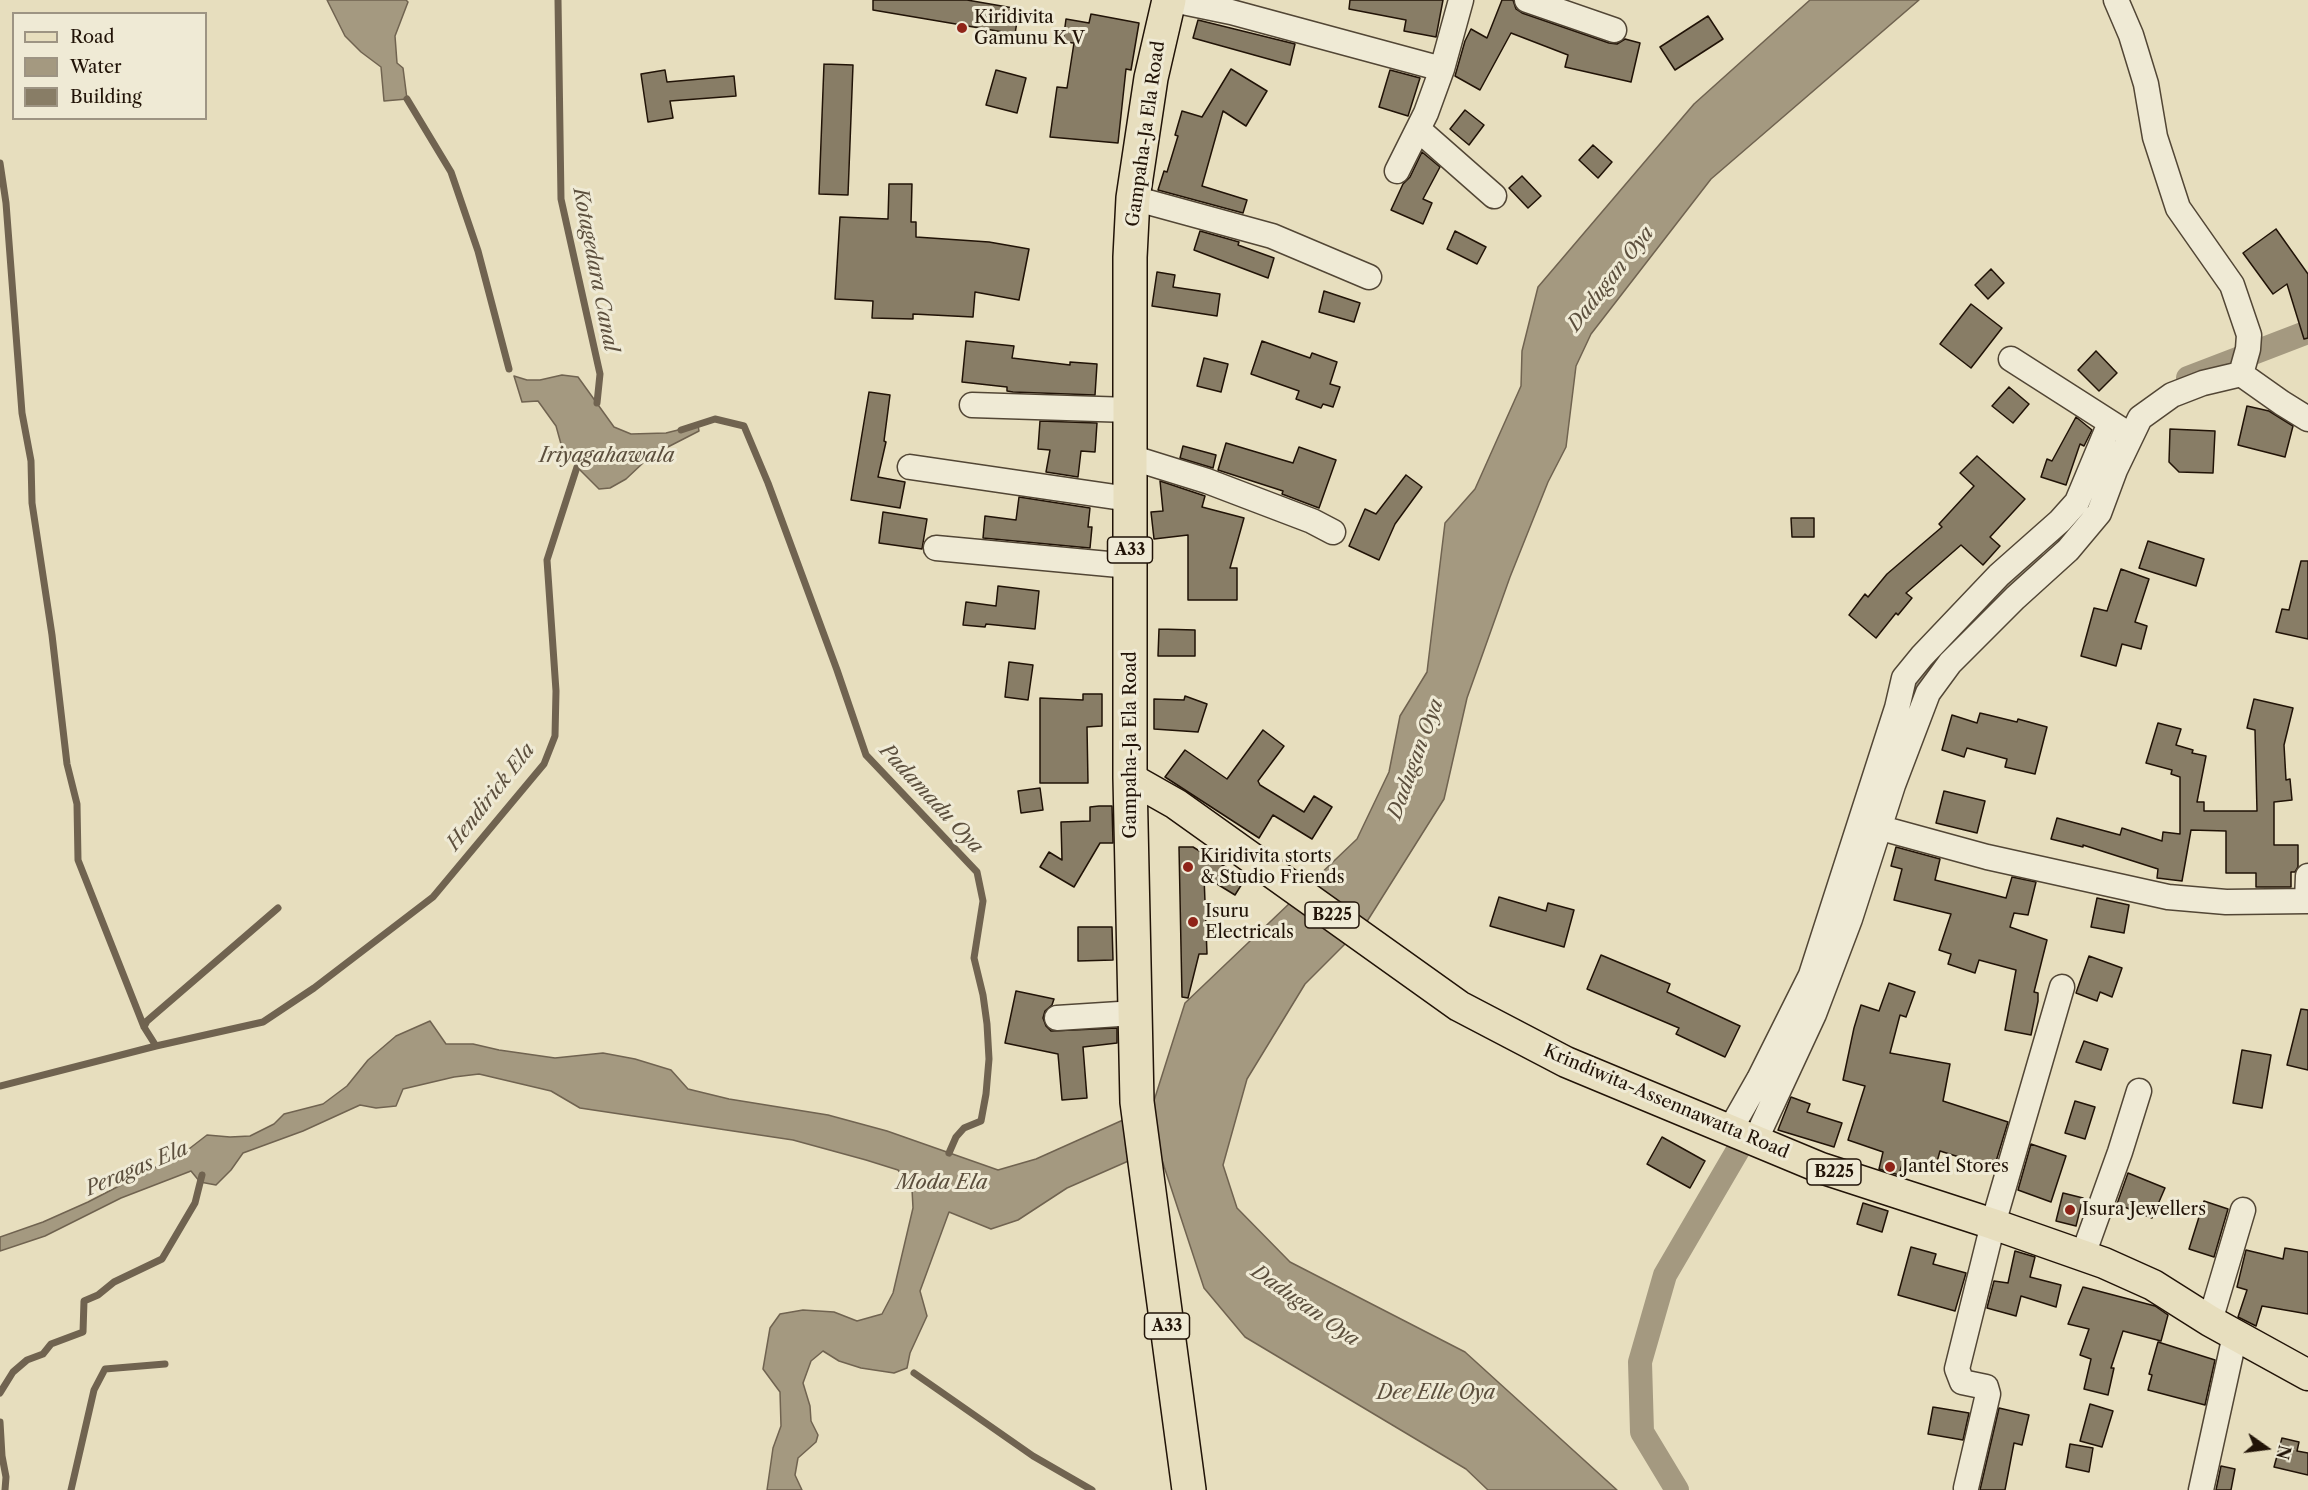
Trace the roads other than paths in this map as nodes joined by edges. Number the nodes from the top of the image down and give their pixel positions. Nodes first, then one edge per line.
1 (1171, 0) edge
2 (1461, 0) edge
3 (1527, 0) edge
4 (2116, 0) edge
5 (1614, 30) dead end
6 (1442, 69) junction
7 (1419, 130) junction
8 (1397, 171) dead end
9 (1494, 196) dead end
10 (1133, 198) junction
11 (1369, 277) dead end
12 (2011, 359) dead end
13 (2241, 374) junction
14 (972, 405) dead end
15 (1130, 410) junction
16 (2308, 419) edge
17 (2110, 423) junction
18 (2132, 437) junction
19 (1130, 457) junction
20 (910, 467) dead end
21 (1130, 499) junction
22 (1333, 532) dead end
23 (936, 548) dead end
24 (1130, 566) junction
25 (1130, 778) junction
26 (1881, 828) junction
27 (2308, 876) edge
28 (2308, 901) edge
29 (2062, 987) dead end
30 (1135, 1013) junction
31 (1057, 1018) dead end
32 (2139, 1091) dead end
33 (1743, 1135) junction
34 (2243, 1210) dead end
35 (1993, 1224) junction
36 (2083, 1255) junction
37 (2223, 1328) junction
38 (2308, 1375) edge
39 (1966, 1488) dead end
40 (1188, 1490) edge
41 (2201, 1490) edge

1 - 6 street
1 - 10 highway, Gampaha-Ja Ela Road / A33
2 - 6 street
3 - 5 street
4 - 13 street
6 - 7 street
7 - 8 street
7 - 9 street
10 - 11 street
10 - 15 highway, Gampaha-Ja Ela Road / A33
12 - 17 street
13 - 16 street
13 - 18 street
14 - 15 street
15 - 19 highway, Gampaha-Ja Ela Road / A33
17 - 18 street
17 - 33 street
18 - 26 street
19 - 21 highway, Gampaha-Ja Ela Road / A33
19 - 22 street
20 - 21 street
21 - 24 highway, Gampaha-Ja Ela Road / A33
23 - 24 street
24 - 25 highway, Gampaha-Ja Ela Road / A33
25 - 30 highway, Gampaha-Ja Ela Road / A33
25 - 33 main road, Krindiwita-Assennawatta Road / B225
26 - 28 street
26 - 33 street
27 - 28 street
29 - 35 street
30 - 31 street
30 - 40 highway, Gampaha-Ja Ela Road / A33
32 - 36 street
33 - 35 main road, Krindiwita-Assennawatta Road / B225
34 - 37 street
35 - 36 main road, Krindiwita-Assennawatta Road / B225
35 - 39 street
36 - 37 main road, Krindiwita-Assennawatta Road / B225
37 - 38 main road, Krindiwita-Assennawatta Road / B225
37 - 41 street

